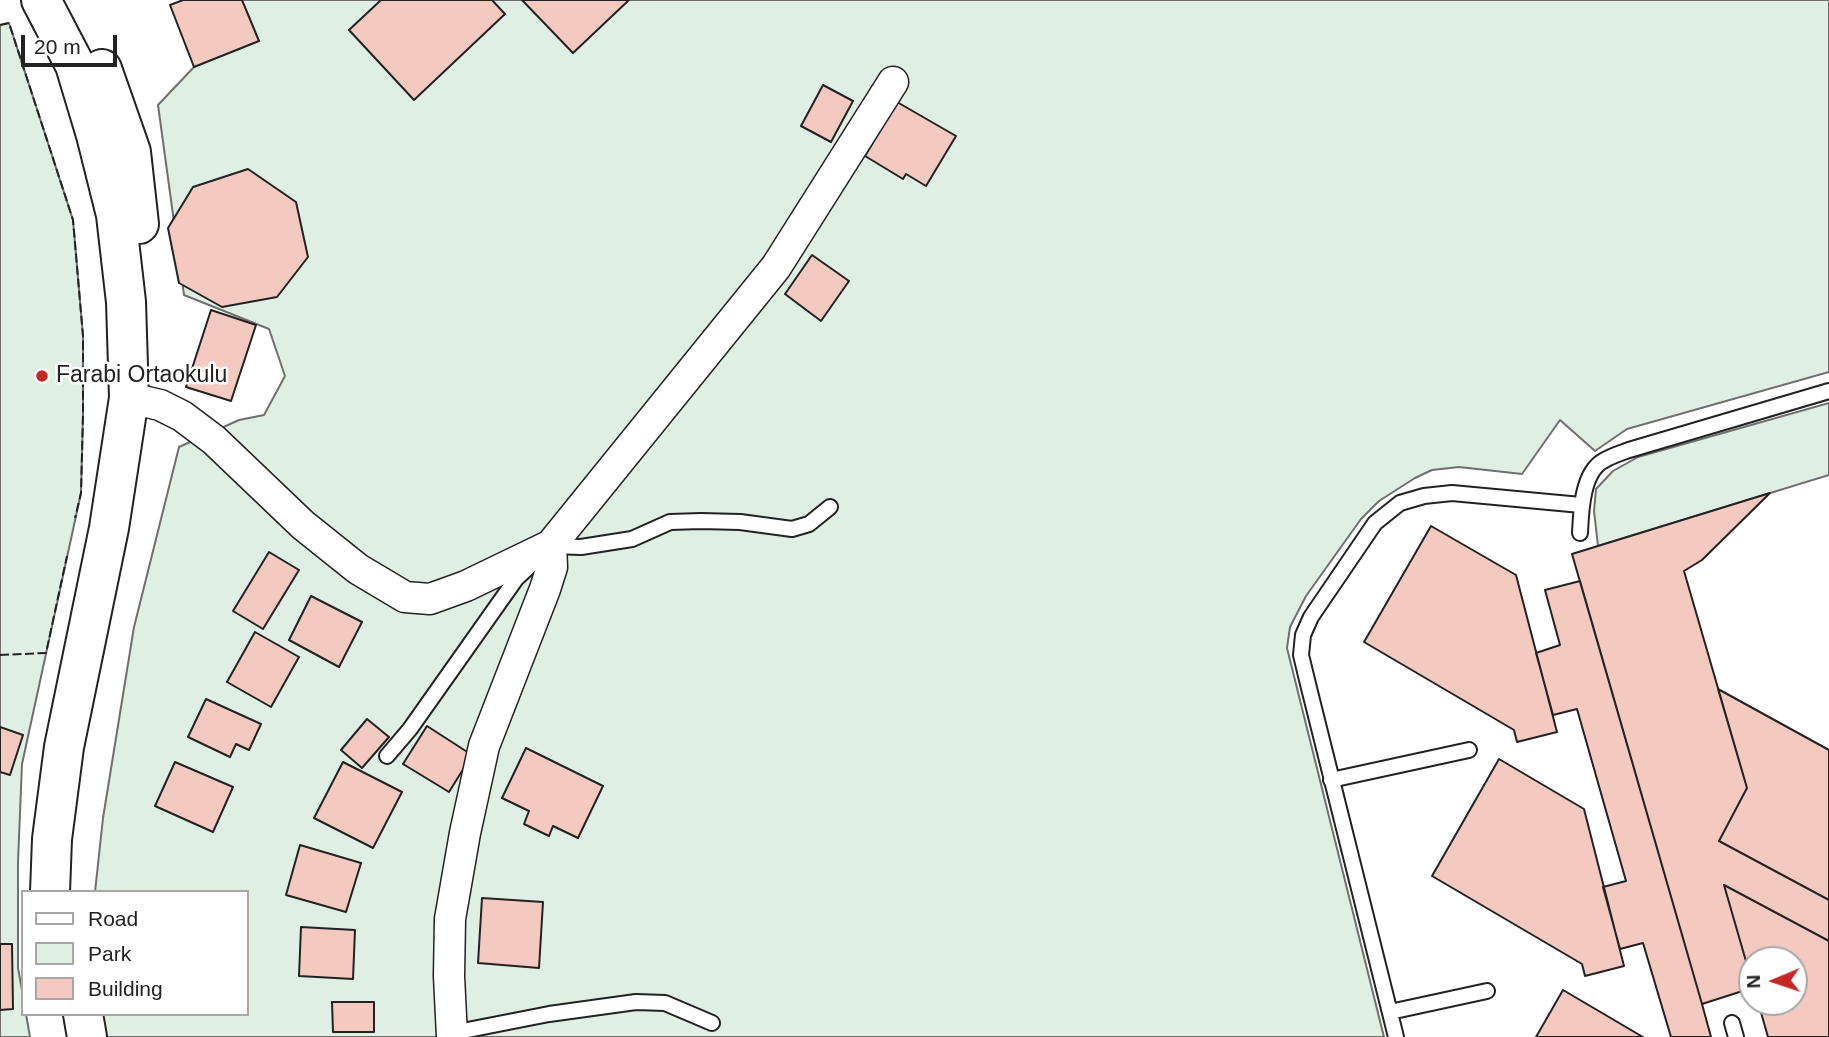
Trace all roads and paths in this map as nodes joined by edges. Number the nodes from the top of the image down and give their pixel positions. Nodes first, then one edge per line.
1 (41, 0) edge
2 (69, 0) edge
3 (893, 82) dead end
4 (1829, 391) edge
5 (137, 400) junction
6 (1581, 505) junction
7 (830, 507) dead end
8 (1580, 533) dead end
9 (551, 545) junction
10 (1469, 750) dead end
11 (387, 756) dead end
12 (1331, 780) junction
13 (50, 890) edge
14 (74, 890) edge
15 (1487, 991) dead end
16 (1390, 1012) junction
17 (58, 1016) edge
18 (83, 1016) edge
19 (712, 1023) dead end
20 (452, 1035) edge
21 (60, 1037) edge
22 (87, 1037) edge
23 (1396, 1037) edge

1 - 5 main road
2 - 5 main road
3 - 9 street
4 - 6 lane
5 - 9 street
5 - 13 main road
5 - 14 main road
6 - 8 lane
6 - 12 lane
7 - 9 lane
9 - 11 lane
9 - 20 street
10 - 12 lane
12 - 16 lane
15 - 16 lane
16 - 23 lane
17 - 21 main road
18 - 22 main road
19 - 20 lane

